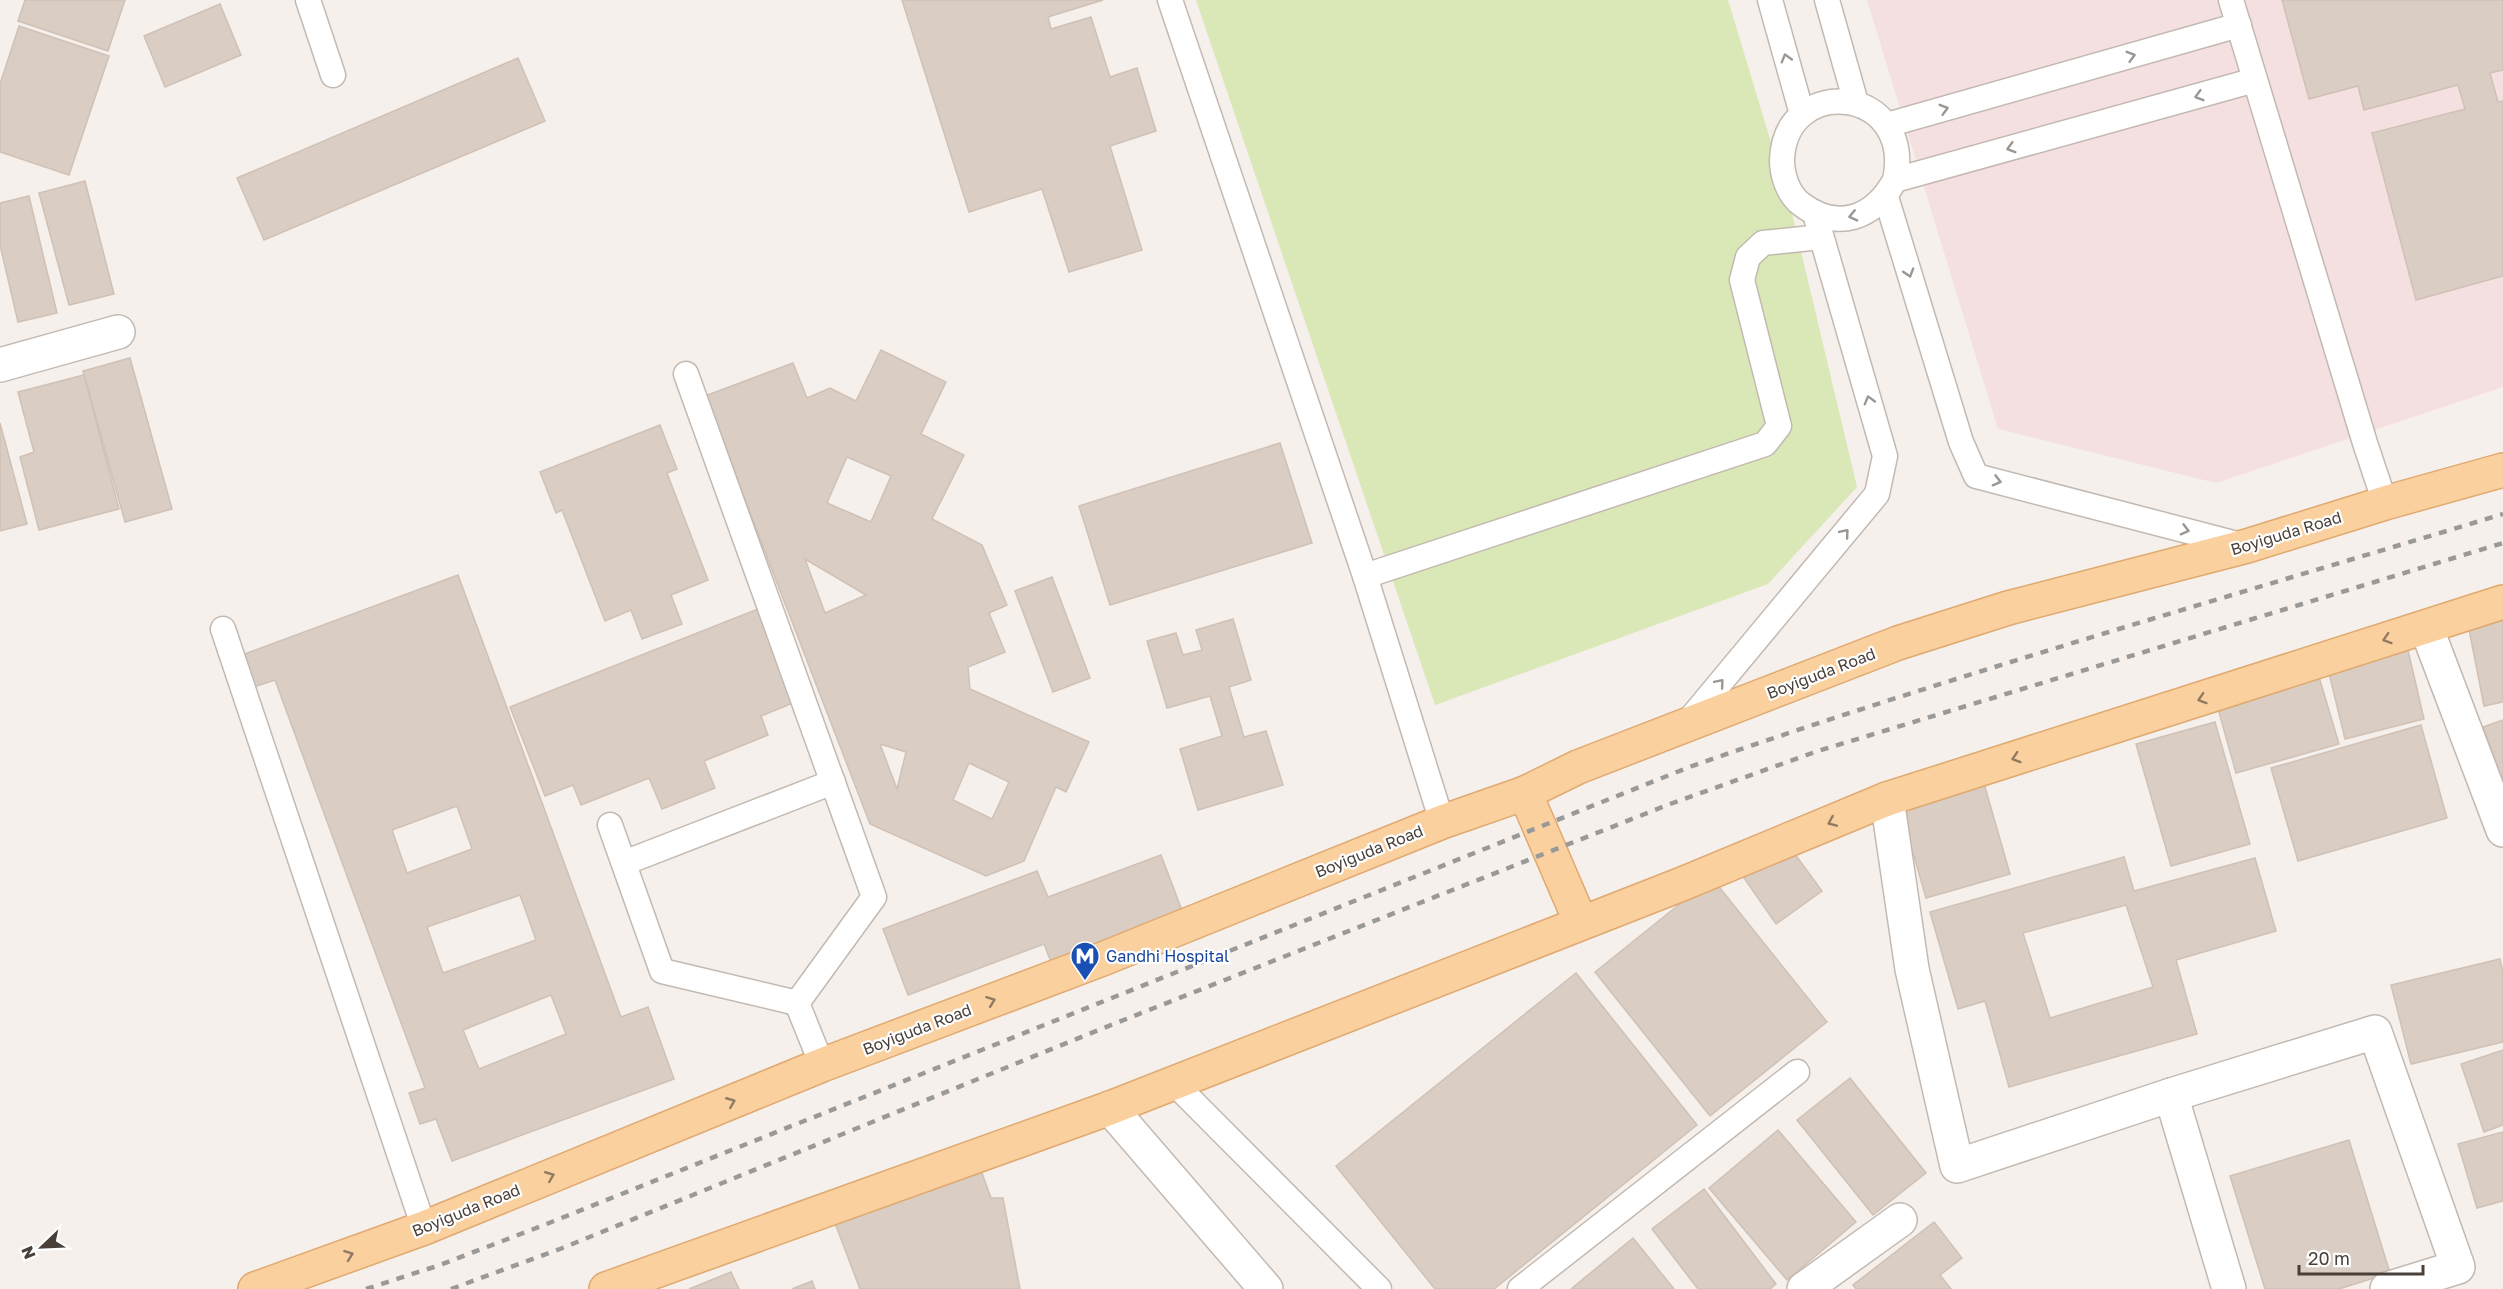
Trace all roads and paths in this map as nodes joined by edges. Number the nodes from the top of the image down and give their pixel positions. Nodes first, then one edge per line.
1 (308, 0) edge
2 (1170, 0) edge
3 (1770, 0) edge
4 (1827, 0) edge
5 (2231, 0) edge
6 (2239, 25) junction
7 (333, 75) dead end
8 (2255, 80) junction
9 (1856, 103) junction
10 (1802, 114) junction
11 (1887, 125) junction
12 (1891, 189) junction
13 (1814, 213) junction
14 (1821, 237) junction
15 (118, 332) dead end
16 (0, 365) edge
17 (686, 374) dead end
18 (2503, 470) edge
19 (2385, 503) junction
20 (2247, 546) junction
21 (1365, 576) junction
22 (2503, 602) edge
23 (2426, 627) junction
24 (222, 628) dead end
25 (1683, 728) junction
26 (833, 782) junction
27 (1525, 793) junction
28 (1887, 799) junction
29 (1442, 822) junction
30 (610, 825) dead end
31 (2503, 830) edge
32 (624, 863) junction
33 (1581, 923) junction
34 (797, 1003) junction
35 (822, 1065) junction
36 (1797, 1072) dead end
37 (1174, 1083) junction
38 (2171, 1095) junction
39 (1110, 1108) junction
40 (1900, 1220) dead end
41 (424, 1228) junction
42 (318, 1279) edge
43 (255, 1289) edge
44 (606, 1289) edge
45 (1266, 1289) edge
46 (1378, 1289) edge
47 (1520, 1289) edge
48 (1804, 1289) edge
49 (2229, 1289) edge
50 (2387, 1289) edge

1 - 7 lane
2 - 21 lane
10 -> 3 lane
4 - 9 lane
5 - 6 lane
6 - 8 lane
11 -> 6 lane
8 -> 12 lane
8 - 19 lane
9 - 10 lane
9 - 11 lane
10 - 13 lane
11 - 12 lane
12 -> 13 lane
12 -> 20 lane
13 - 14 lane
14 - 21 lane
25 -> 14 lane
15 - 16 street
17 - 26 lane
18 - 19 main road, Boyiguda Road
19 - 20 main road, Boyiguda Road
20 - 25 main road, Boyiguda Road
21 - 29 lane
22 - 23 main road
23 -> 28 main road
23 - 31 street
24 - 41 lane
25 - 27 main road, Boyiguda Road
26 - 32 lane
26 - 34 lane
27 - 29 main road, Boyiguda Road
27 - 33 main road
28 -> 33 main road
28 - 38 street
35 -> 29 main road, Boyiguda Road
30 - 32 lane
32 - 34 lane
33 - 37 main road
34 - 35 lane
41 -> 35 main road, Boyiguda Road
36 - 47 lane
37 - 39 main road
37 - 46 lane
38 - 49 street
38 - 50 street
39 - 44 main road
39 - 45 street
40 - 48 street
42 -> 41 main road, Boyiguda Road
42 - 43 main road, Boyiguda Road

